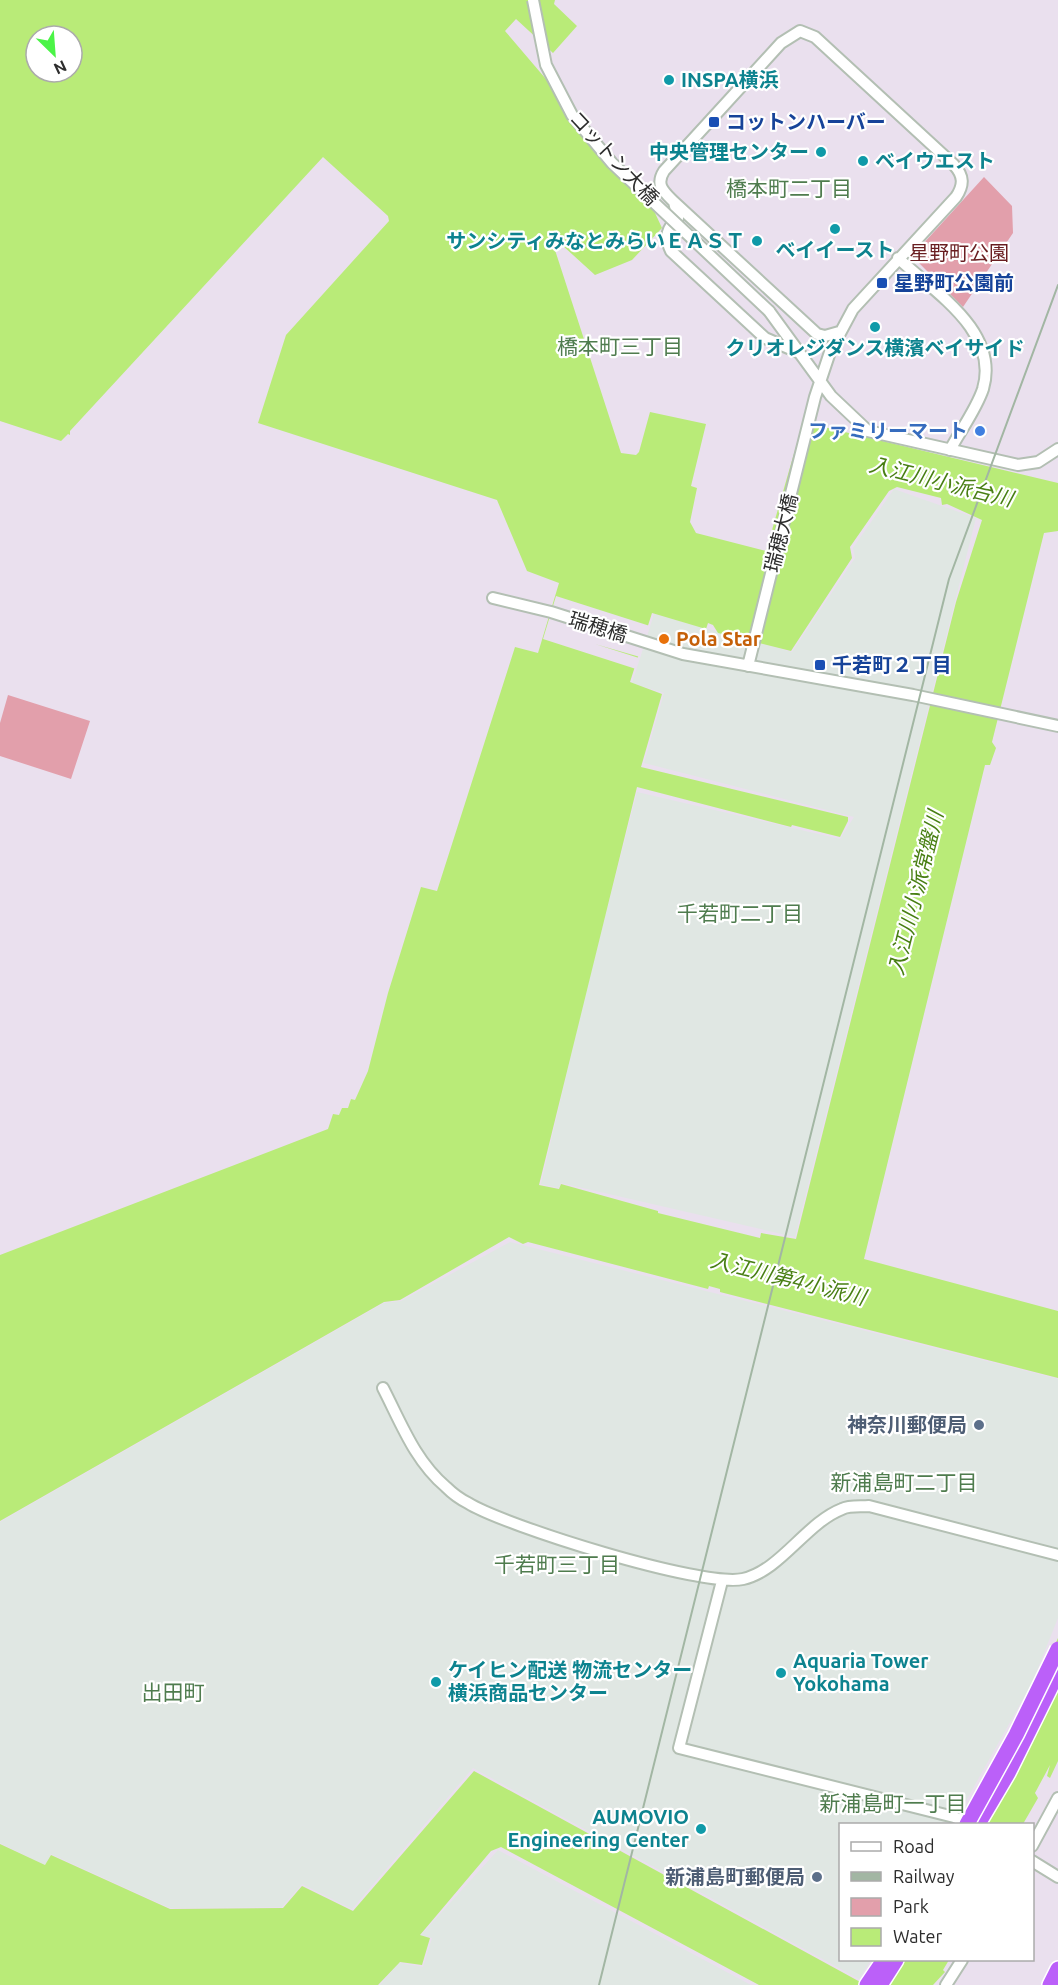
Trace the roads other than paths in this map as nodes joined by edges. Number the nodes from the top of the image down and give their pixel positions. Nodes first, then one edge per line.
1 (533, 0) edge
2 (674, 202) junction
3 (678, 218) junction
4 (693, 219) junction
5 (898, 258) junction
6 (840, 332) junction
7 (803, 354) junction
8 (819, 380) junction
9 (1058, 449) edge
10 (950, 450) junction
11 (493, 598) dead end
12 (748, 666) junction
13 (1058, 726) edge
14 (383, 1388) dead end
15 (1058, 1555) edge
16 (722, 1581) junction
17 (1058, 1649) edge
18 (1058, 1672) edge
19 (1058, 1798) edge
20 (966, 1823) edge
21 (979, 1823) edge
22 (1034, 1842) edge
23 (1034, 1862) edge
24 (1058, 1876) edge
25 (883, 1961) edge
26 (895, 1961) edge
27 (961, 1961) edge
28 (1058, 1969) edge
29 (867, 1985) edge
30 (880, 1985) edge
31 (946, 1985) edge
32 (1050, 1985) edge

1 - 7 street, コットン大橋, bridge
2 - 3 street
2 - 4 street
2 - 5 street
3 - 4 street
3 - 7 street
4 - 6 street
5 - 6 street
5 - 10 street
6 - 8 street
7 - 8 street, コットン大橋
8 - 10 street
8 - 12 street, 瑞穂大橋
9 - 10 street
11 - 12 street, 瑞穂橋
12 - 13 street, 瑞穂橋
14 - 16 street
15 - 16 street
16 - 20 street
17 - 20 highway, bridge
18 - 21 highway
19 - 22 street
23 - 24 street
25 - 29 highway
26 - 30 highway
27 - 31 street
28 - 32 highway

